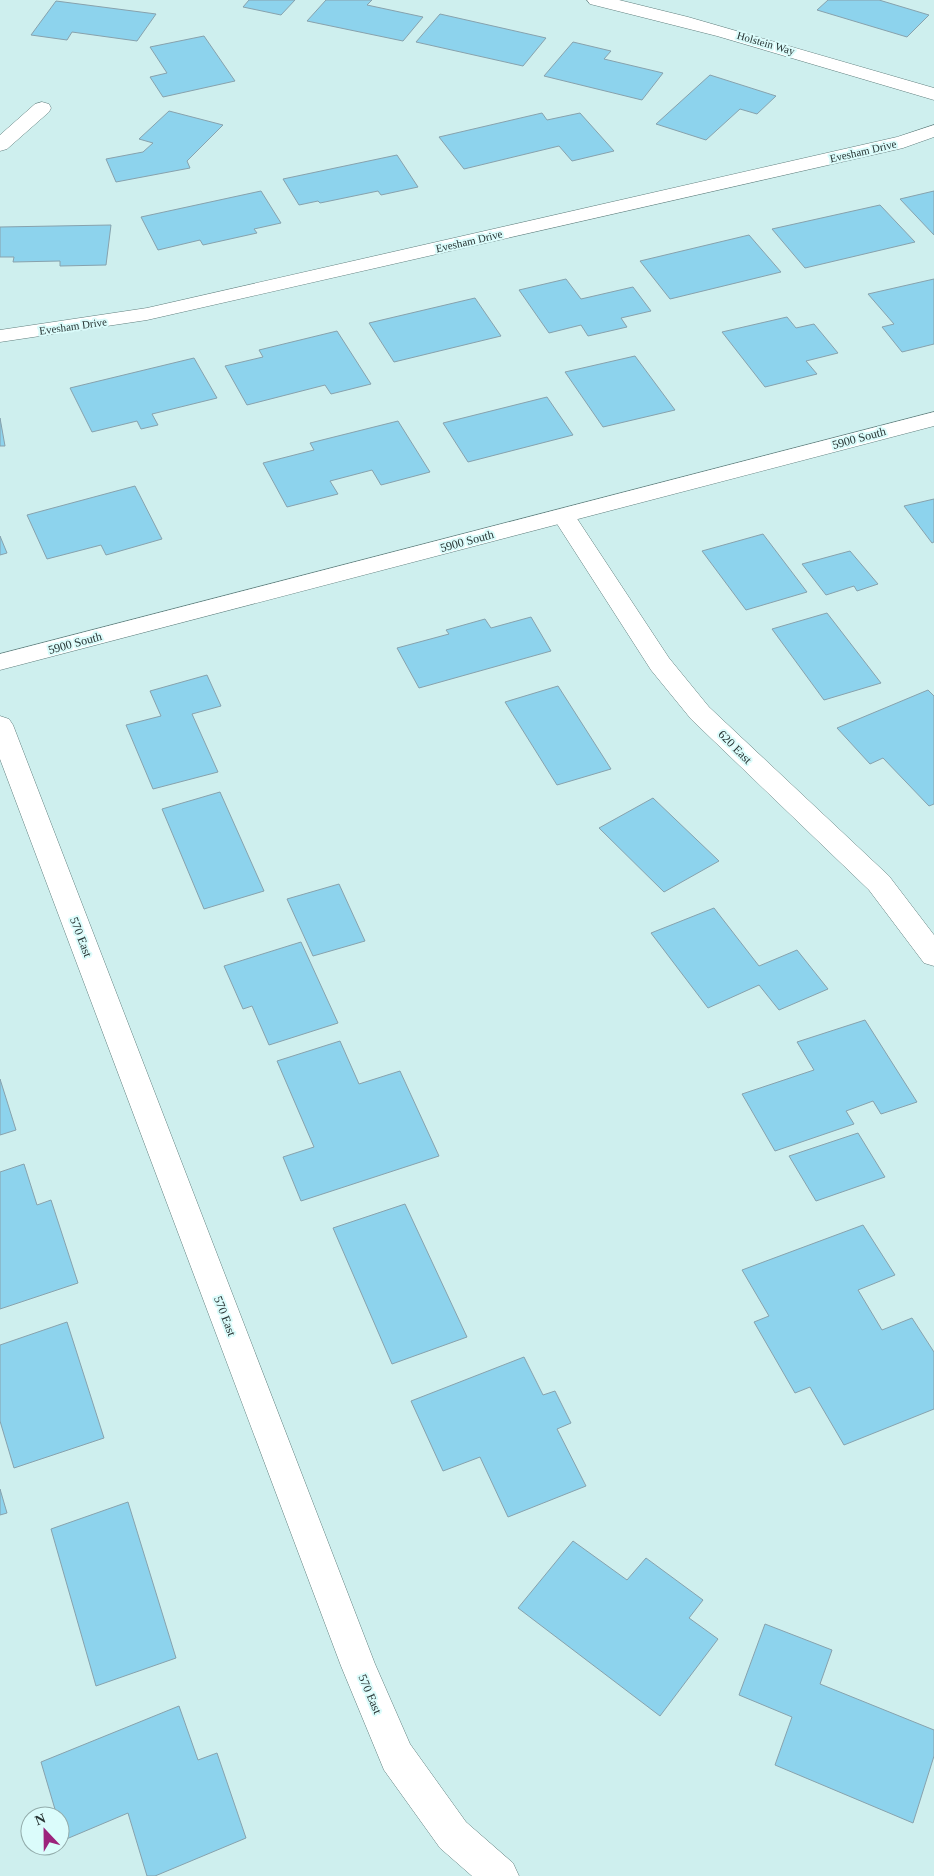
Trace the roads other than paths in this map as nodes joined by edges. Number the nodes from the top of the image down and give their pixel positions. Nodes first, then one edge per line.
1 (596, 0) edge
2 (934, 94) edge
3 (42, 108) dead end
4 (934, 131) edge
5 (0, 145) edge
6 (0, 336) edge
7 (934, 419) edge
8 (564, 516) junction
9 (0, 662) edge
10 (0, 725) edge
11 (934, 955) edge
12 (500, 1876) edge

1 - 2 street, Holstein Way
3 - 5 street
4 - 6 street, Evesham Drive
7 - 8 street, 5900 South
8 - 9 street, 5900 South
8 - 11 street, 620 East
10 - 12 street, 570 East

